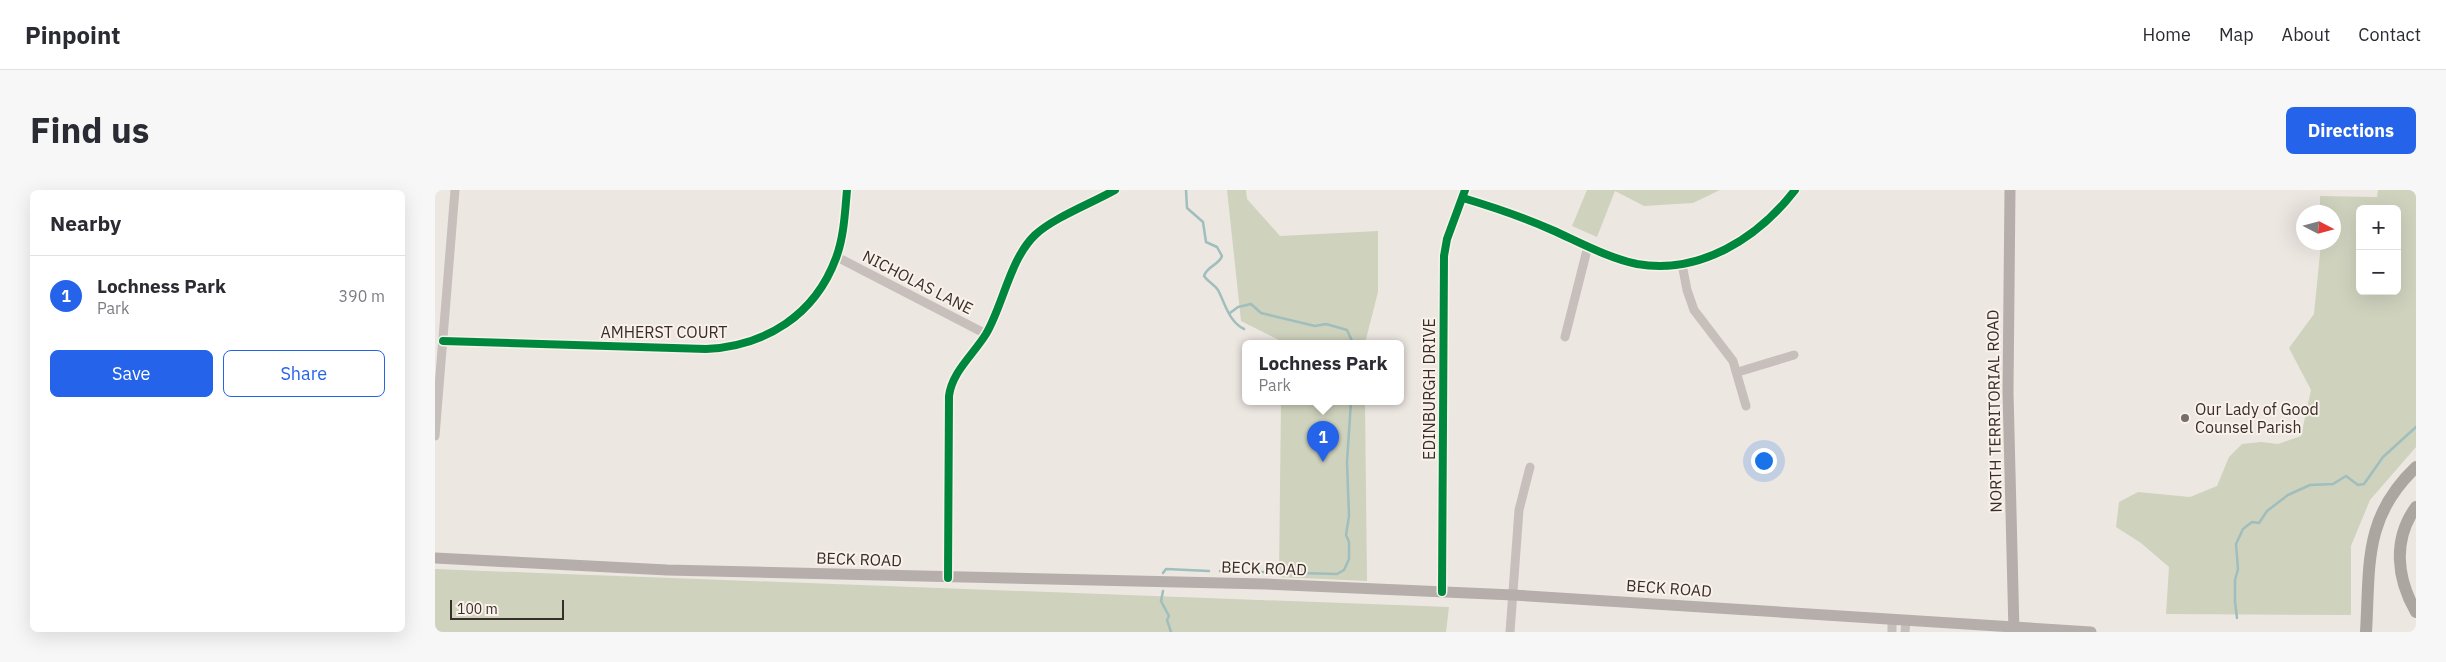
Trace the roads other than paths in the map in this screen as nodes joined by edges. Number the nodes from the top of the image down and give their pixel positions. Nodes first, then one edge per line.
1 (455, 190) edge
2 (847, 190) edge
3 (1115, 190) edge
4 (1795, 190) edge
5 (2010, 190) edge
6 (1464, 194) edge
7 (1588, 246) junction
8 (837, 257) junction
9 (1682, 264) junction
10 (986, 334) junction
11 (1565, 337) dead end
12 (443, 341) junction
13 (1793, 355) dead end
14 (1737, 372) junction
15 (1746, 406) dead end
16 (435, 436) edge
17 (2416, 467) edge
18 (1530, 468) dead end
19 (2416, 507) edge
20 (435, 558) edge
21 (948, 578) junction
22 (1442, 592) junction
23 (1513, 595) junction
24 (2416, 612) edge
25 (1892, 620) junction
26 (1906, 626) edge
27 (2014, 629) edge
28 (1510, 632) edge
29 (1892, 632) edge
30 (2091, 632) edge
31 (2366, 632) edge

1 - 12 street
2 - 8 street, AMHERST COURT
3 - 10 street
4 - 9 street
5 - 27 main road, NORTH TERRITORIAL ROAD
6 - 7 street
6 - 22 street, EDINBURGH DRIVE
7 - 9 street
7 - 11 street
8 - 10 street, NICHOLAS LANE
8 - 12 street, AMHERST COURT
9 - 14 street
10 - 21 street
12 - 16 street
13 - 14 street
14 - 15 street
17 - 31 highway
18 - 23 street
19 - 24 highway
20 - 21 main road, BECK ROAD
21 - 22 main road, BECK ROAD
22 - 23 main road, BECK ROAD
23 - 25 main road, BECK ROAD
23 - 28 street
25 - 26 main road, BECK ROAD
25 - 29 street
26 - 27 main road, BECK ROAD
27 - 30 main road, BECK ROAD

